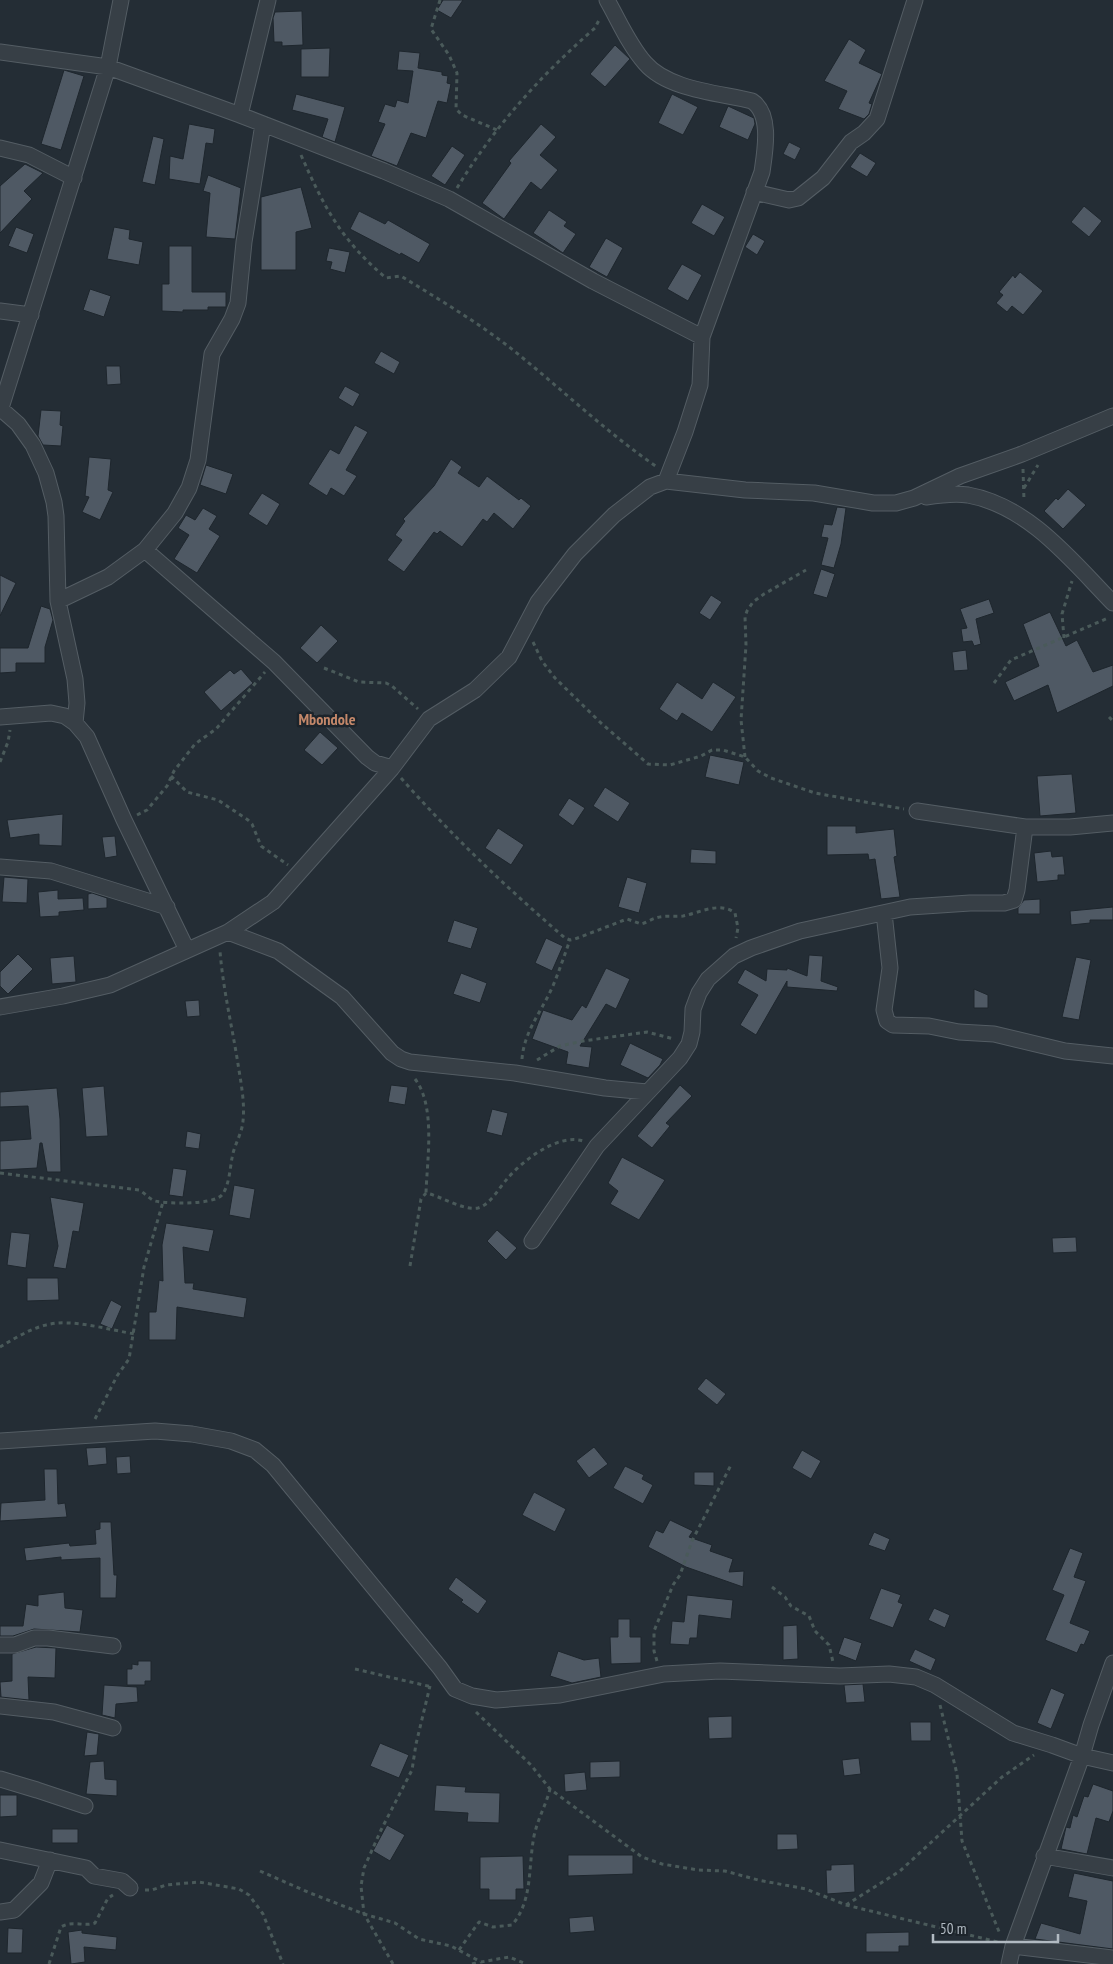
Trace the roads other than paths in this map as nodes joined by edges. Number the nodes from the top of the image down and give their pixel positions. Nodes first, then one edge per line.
1 (121, 0) edge
2 (268, 0) edge
3 (915, 0) edge
4 (605, 6) edge
5 (0, 52) edge
6 (108, 67) junction
7 (240, 114) junction
8 (263, 124) junction
9 (0, 148) edge
10 (74, 178) junction
11 (754, 192) junction
12 (0, 311) edge
13 (31, 315) junction
14 (702, 337) junction
15 (3, 389) edge
16 (0, 410) edge
17 (1113, 416) edge
18 (667, 478) junction
19 (914, 498) junction
20 (145, 550) junction
21 (58, 601) junction
22 (1113, 603) edge
23 (4, 717) edge
24 (75, 723) junction
25 (392, 768) junction
26 (917, 811) road end
27 (1113, 824) edge
28 (1025, 827) junction
29 (0, 867) edge
30 (167, 907) junction
31 (884, 913) junction
32 (223, 934) junction
33 (187, 950) junction
34 (0, 1007) edge
35 (1113, 1056) edge
36 (647, 1092) junction
37 (532, 1241) dead end
38 (0, 1441) edge
39 (0, 1645) edge
40 (113, 1646) dead end
41 (1113, 1664) edge
42 (0, 1706) edge
43 (113, 1728) dead end
44 (1082, 1756) junction
45 (1113, 1763) edge
46 (0, 1779) edge
47 (85, 1806) dead end
48 (0, 1850) edge
49 (1044, 1856) junction
50 (50, 1860) junction
51 (1113, 1868) edge
52 (130, 1888) road end
53 (0, 1912) edge
54 (1013, 1946) junction
55 (1113, 1958) edge
56 (1009, 1964) edge

1 - 6 street
2 - 7 street
3 - 11 street
4 - 11 street
5 - 6 street
6 - 7 street
6 - 10 street
7 - 8 street
8 - 14 street
8 - 20 street
9 - 10 street
10 - 13 street
11 - 14 street
12 - 13 street
13 - 15 street
14 - 18 street
15 - 16 street
16 - 21 street
17 - 19 street
18 - 19 street
18 - 25 street
19 - 22 street
20 - 21 street
20 - 25 street
21 - 24 street
23 - 24 street
24 - 30 street
25 - 32 street
26 - 28 street
27 - 28 street
28 - 31 street
29 - 30 street
30 - 33 street
31 - 35 street
31 - 36 street
32 - 33 street
32 - 36 street
33 - 34 street
36 - 37 street
38 - 44 street
39 - 40 street
41 - 44 street
42 - 43 street
44 - 45 street
44 - 49 street
46 - 47 street
48 - 50 street
49 - 51 street
49 - 54 street
50 - 52 street
50 - 53 street
54 - 55 street
54 - 56 street

